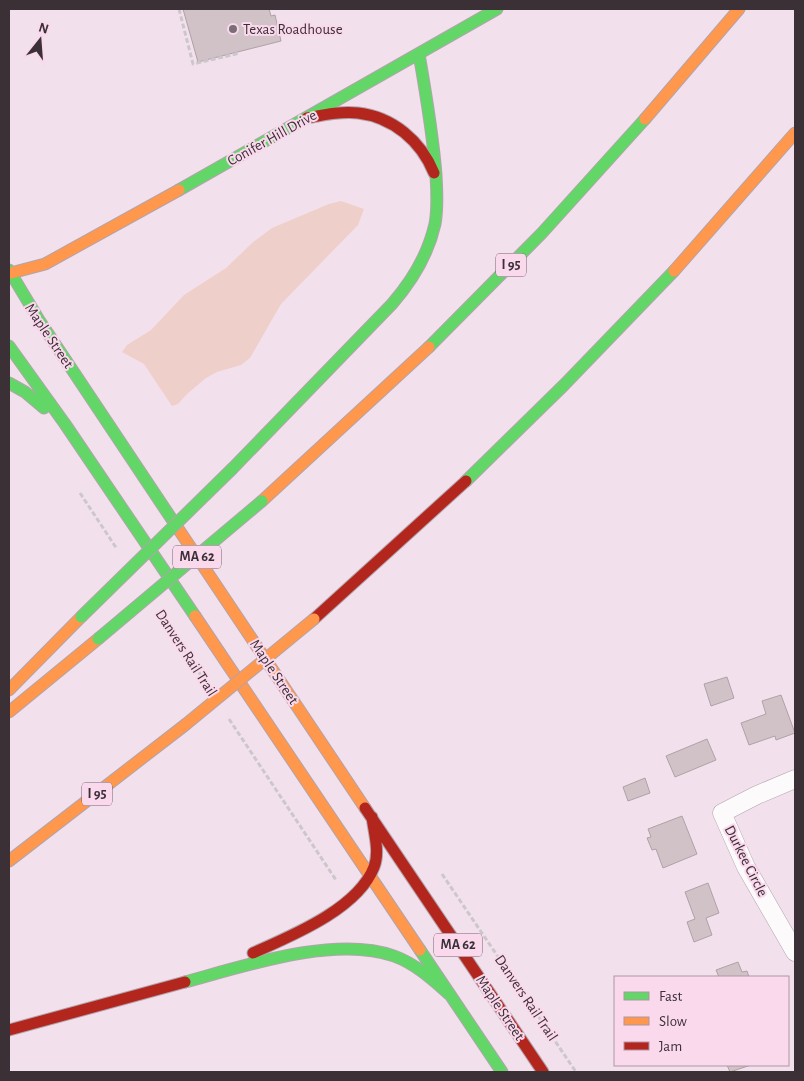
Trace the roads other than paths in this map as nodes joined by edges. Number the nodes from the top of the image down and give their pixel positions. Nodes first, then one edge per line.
1 (497, 9) edge
2 (739, 9) edge
3 (419, 54) junction
4 (307, 118) junction
5 (795, 133) edge
6 (436, 183) junction
7 (45, 264) junction
8 (10, 273) edge
9 (25, 291) junction
10 (9, 346) edge
11 (9, 383) edge
12 (65, 424) junction
13 (9, 690) edge
14 (9, 712) edge
15 (795, 779) edge
16 (372, 817) junction
17 (9, 861) edge
18 (370, 877) junction
19 (795, 952) edge
20 (158, 990) junction
21 (450, 995) junction
22 (9, 1030) edge
23 (502, 1072) edge
24 (543, 1072) edge

1 - 3 main road, Conifer Hill Drive
2 - 14 main road, I 95, bridge
3 - 4 main road, Conifer Hill Drive
3 - 6 main road
4 - 6 main road
4 - 7 main road, Conifer Hill Drive
5 - 17 main road, I 95, bridge
6 - 13 main road, bridge
7 - 8 main road
7 - 9 main road
8 - 9 main road, Maple Street / MA 62
9 - 16 main road, Maple Street / MA 62
10 - 12 main road, MA 62
11 - 12 main road
12 - 18 main road, MA 62
15 - 19 street, Durkee Circle
16 - 18 main road
16 - 24 main road, Maple Street / MA 62
18 - 20 main road
18 - 21 main road, MA 62
20 - 21 main road
20 - 22 main road
21 - 23 main road, MA 62

